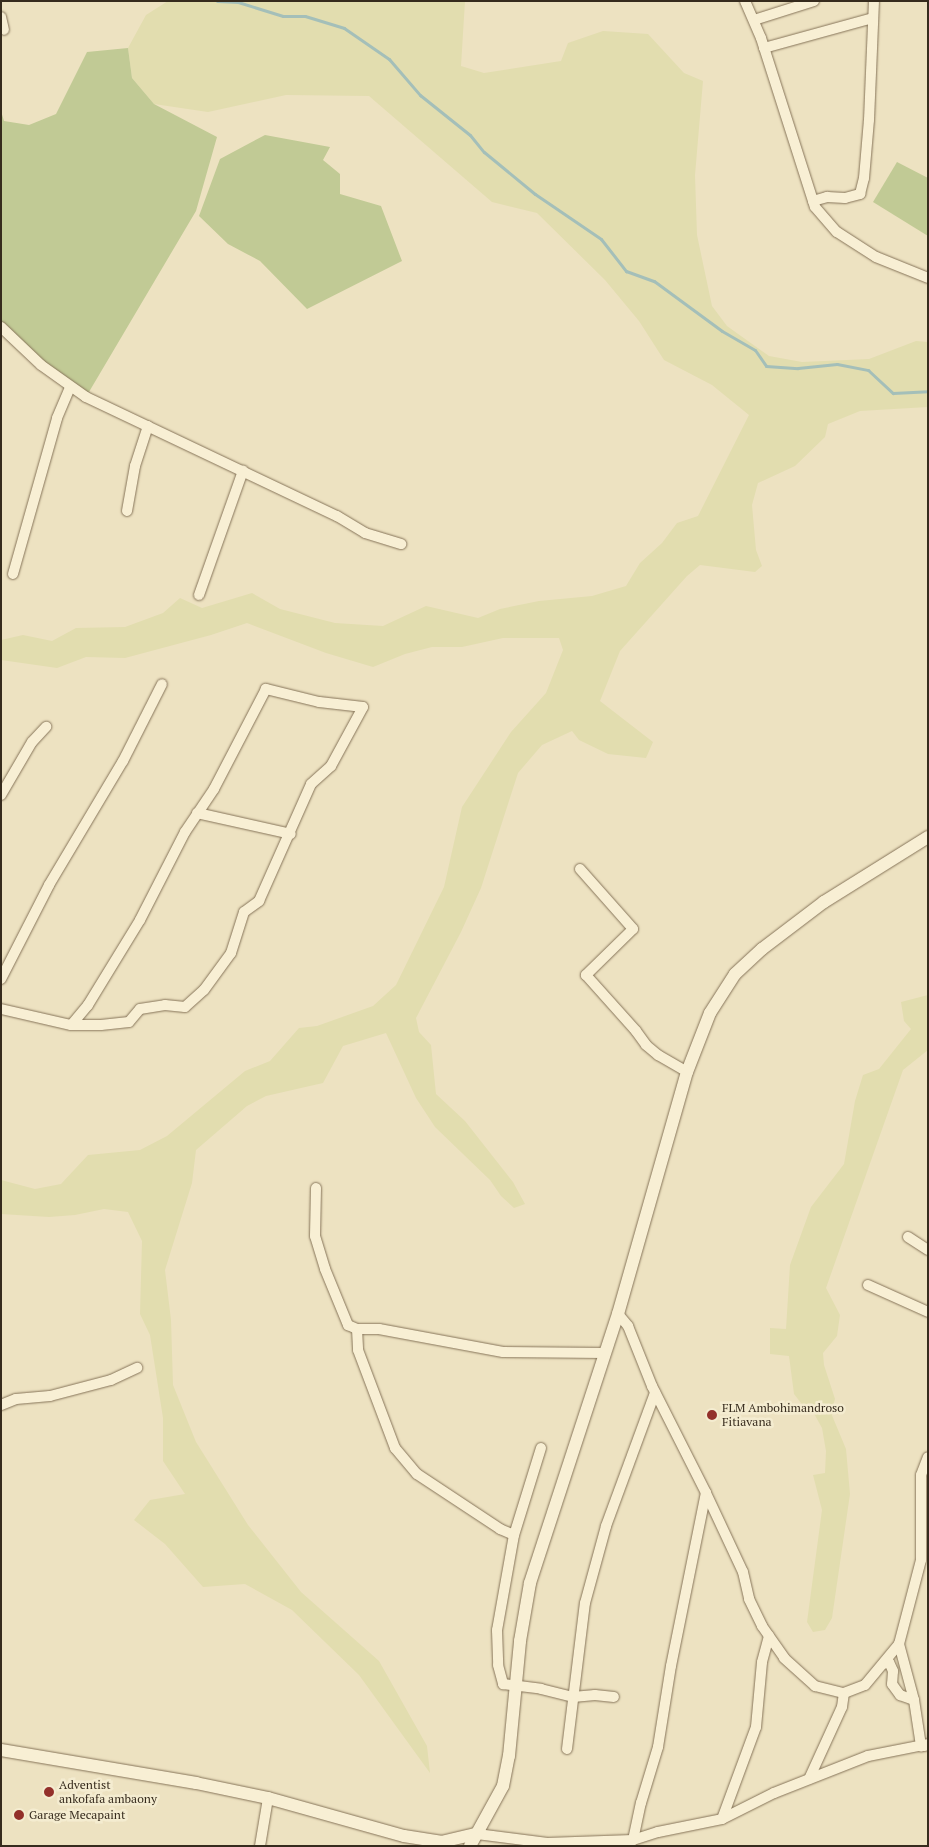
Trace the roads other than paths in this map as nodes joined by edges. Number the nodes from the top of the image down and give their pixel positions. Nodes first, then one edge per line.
1 (745, 1) edge
2 (814, 1) edge
3 (874, 1) edge
4 (1, 17) edge
5 (874, 18) junction
6 (754, 20) junction
7 (4, 30) dead end
8 (764, 48) junction
9 (813, 201) junction
10 (928, 278) edge
11 (1, 327) edge
12 (70, 388) junction
13 (148, 426) junction
14 (243, 471) junction
15 (127, 511) dead end
16 (401, 544) dead end
17 (13, 574) dead end
18 (199, 595) dead end
19 (162, 684) dead end
20 (46, 727) dead end
21 (1, 795) edge
22 (197, 814) junction
23 (290, 834) junction
24 (928, 837) edge
25 (580, 869) dead end
26 (1, 979) edge
27 (1, 1009) edge
28 (71, 1025) junction
29 (687, 1072) junction
30 (316, 1188) dead end
31 (908, 1237) dead end
32 (928, 1250) edge
33 (868, 1285) dead end
34 (928, 1312) edge
35 (618, 1314) junction
36 (357, 1329) junction
37 (604, 1353) junction
38 (137, 1368) dead end
39 (655, 1393) junction
40 (1, 1405) edge
41 (541, 1448) dead end
42 (928, 1457) edge
43 (706, 1493) junction
44 (514, 1535) junction
45 (769, 1636) junction
46 (898, 1644) junction
47 (883, 1664) junction
48 (515, 1686) junction
49 (844, 1693) junction
50 (574, 1697) junction
51 (614, 1697) dead end
52 (914, 1700) junction
53 (925, 1745) edge
54 (567, 1749) dead end
55 (1, 1750) edge
56 (809, 1779) junction
57 (268, 1798) junction
58 (722, 1819) junction
59 (478, 1834) junction
60 (633, 1840) junction
61 (440, 1844) edge
62 (260, 1846) edge
63 (470, 1846) edge

1 - 6 street
2 - 6 street
3 - 5 street
4 - 7 street
5 - 8 street
5 - 9 street
6 - 8 street
8 - 9 street
9 - 10 street
11 - 12 street
12 - 13 street
12 - 17 street
13 - 14 street
13 - 15 street
14 - 16 street
14 - 18 street
19 - 26 street
20 - 21 street
22 - 23 street
22 - 23 street
22 - 28 street
23 - 28 street
24 - 29 street
25 - 29 street
27 - 28 street
29 - 35 street
30 - 36 street
31 - 32 street
33 - 34 street
35 - 37 street
35 - 39 street
36 - 37 street
36 - 44 street
37 - 48 street
38 - 40 street
39 - 43 street
39 - 50 street
41 - 44 street
42 - 46 street
43 - 45 street
43 - 60 street
44 - 48 street
45 - 49 street
45 - 58 street
46 - 47 street
46 - 52 street
47 - 49 street
47 - 52 street
48 - 50 street
48 - 59 street
49 - 56 street
50 - 51 street
50 - 54 street
52 - 53 street
53 - 56 street
55 - 57 street
56 - 58 street
57 - 61 street
57 - 62 street
58 - 60 street
59 - 60 street
59 - 61 street
59 - 63 street

